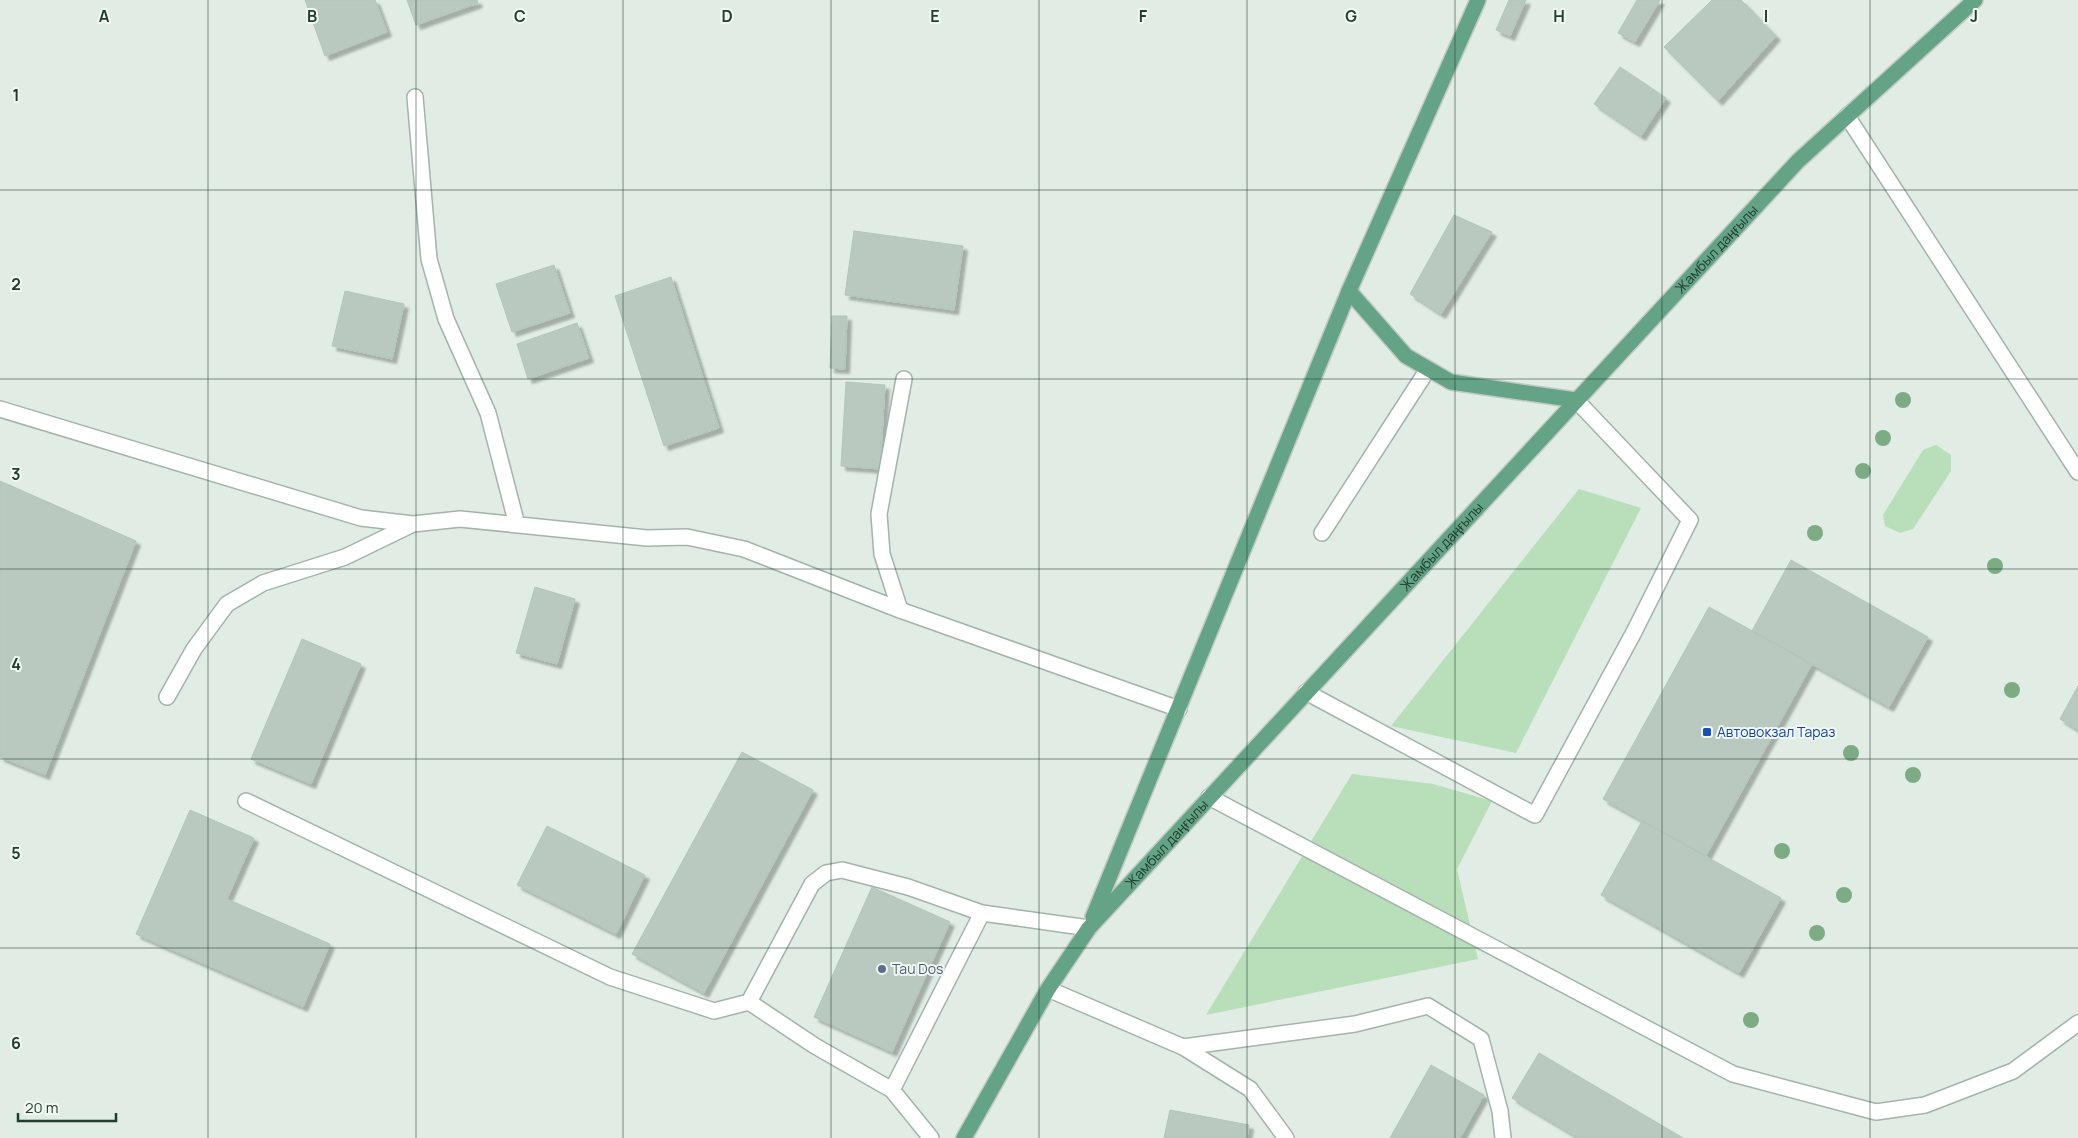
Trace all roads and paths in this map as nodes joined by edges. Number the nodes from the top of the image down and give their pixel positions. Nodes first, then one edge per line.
1 (1478, 0) edge
2 (1975, 0) edge
3 (415, 97) dead end
4 (1847, 116) junction
5 (1349, 291) junction
6 (1428, 369) junction
7 (904, 379) dead end
8 (1576, 400) junction
9 (0, 409) edge
10 (2078, 472) edge
11 (414, 524) junction
12 (517, 525) junction
13 (1322, 534) dead end
14 (900, 610) junction
15 (1306, 692) junction
16 (167, 697) dead end
17 (1179, 709) junction
18 (1209, 797) junction
19 (246, 801) dead end
20 (982, 913) junction
21 (1089, 928) junction
22 (1048, 989) junction
23 (749, 1002) junction
24 (2078, 1023) edge
25 (1183, 1047) junction
26 (892, 1090) junction
27 (931, 1138) edge
28 (964, 1138) edge
29 (1286, 1138) edge
30 (1503, 1138) edge

1 - 5 main road
2 - 4 main road, Жамбыл даңғылы
3 - 12 street
4 - 8 main road, Жамбыл даңғылы
4 - 10 street
5 - 6 main road
5 - 17 main road
6 - 8 main road
6 - 13 street
7 - 14 street
8 - 15 main road, Жамбыл даңғылы
8 - 15 street
9 - 11 street
11 - 12 street
11 - 16 street
12 - 14 street
14 - 17 street
15 - 18 main road, Жамбыл даңғылы
17 - 21 main road
18 - 21 main road, Жамбыл даңғылы
18 - 24 street
19 - 23 street
20 - 21 street
20 - 23 street
20 - 26 street
21 - 22 main road, Жамбыл даңғылы
22 - 25 street
22 - 28 main road, Жамбыл даңғылы
23 - 26 street
25 - 29 street
25 - 30 street
26 - 27 street

